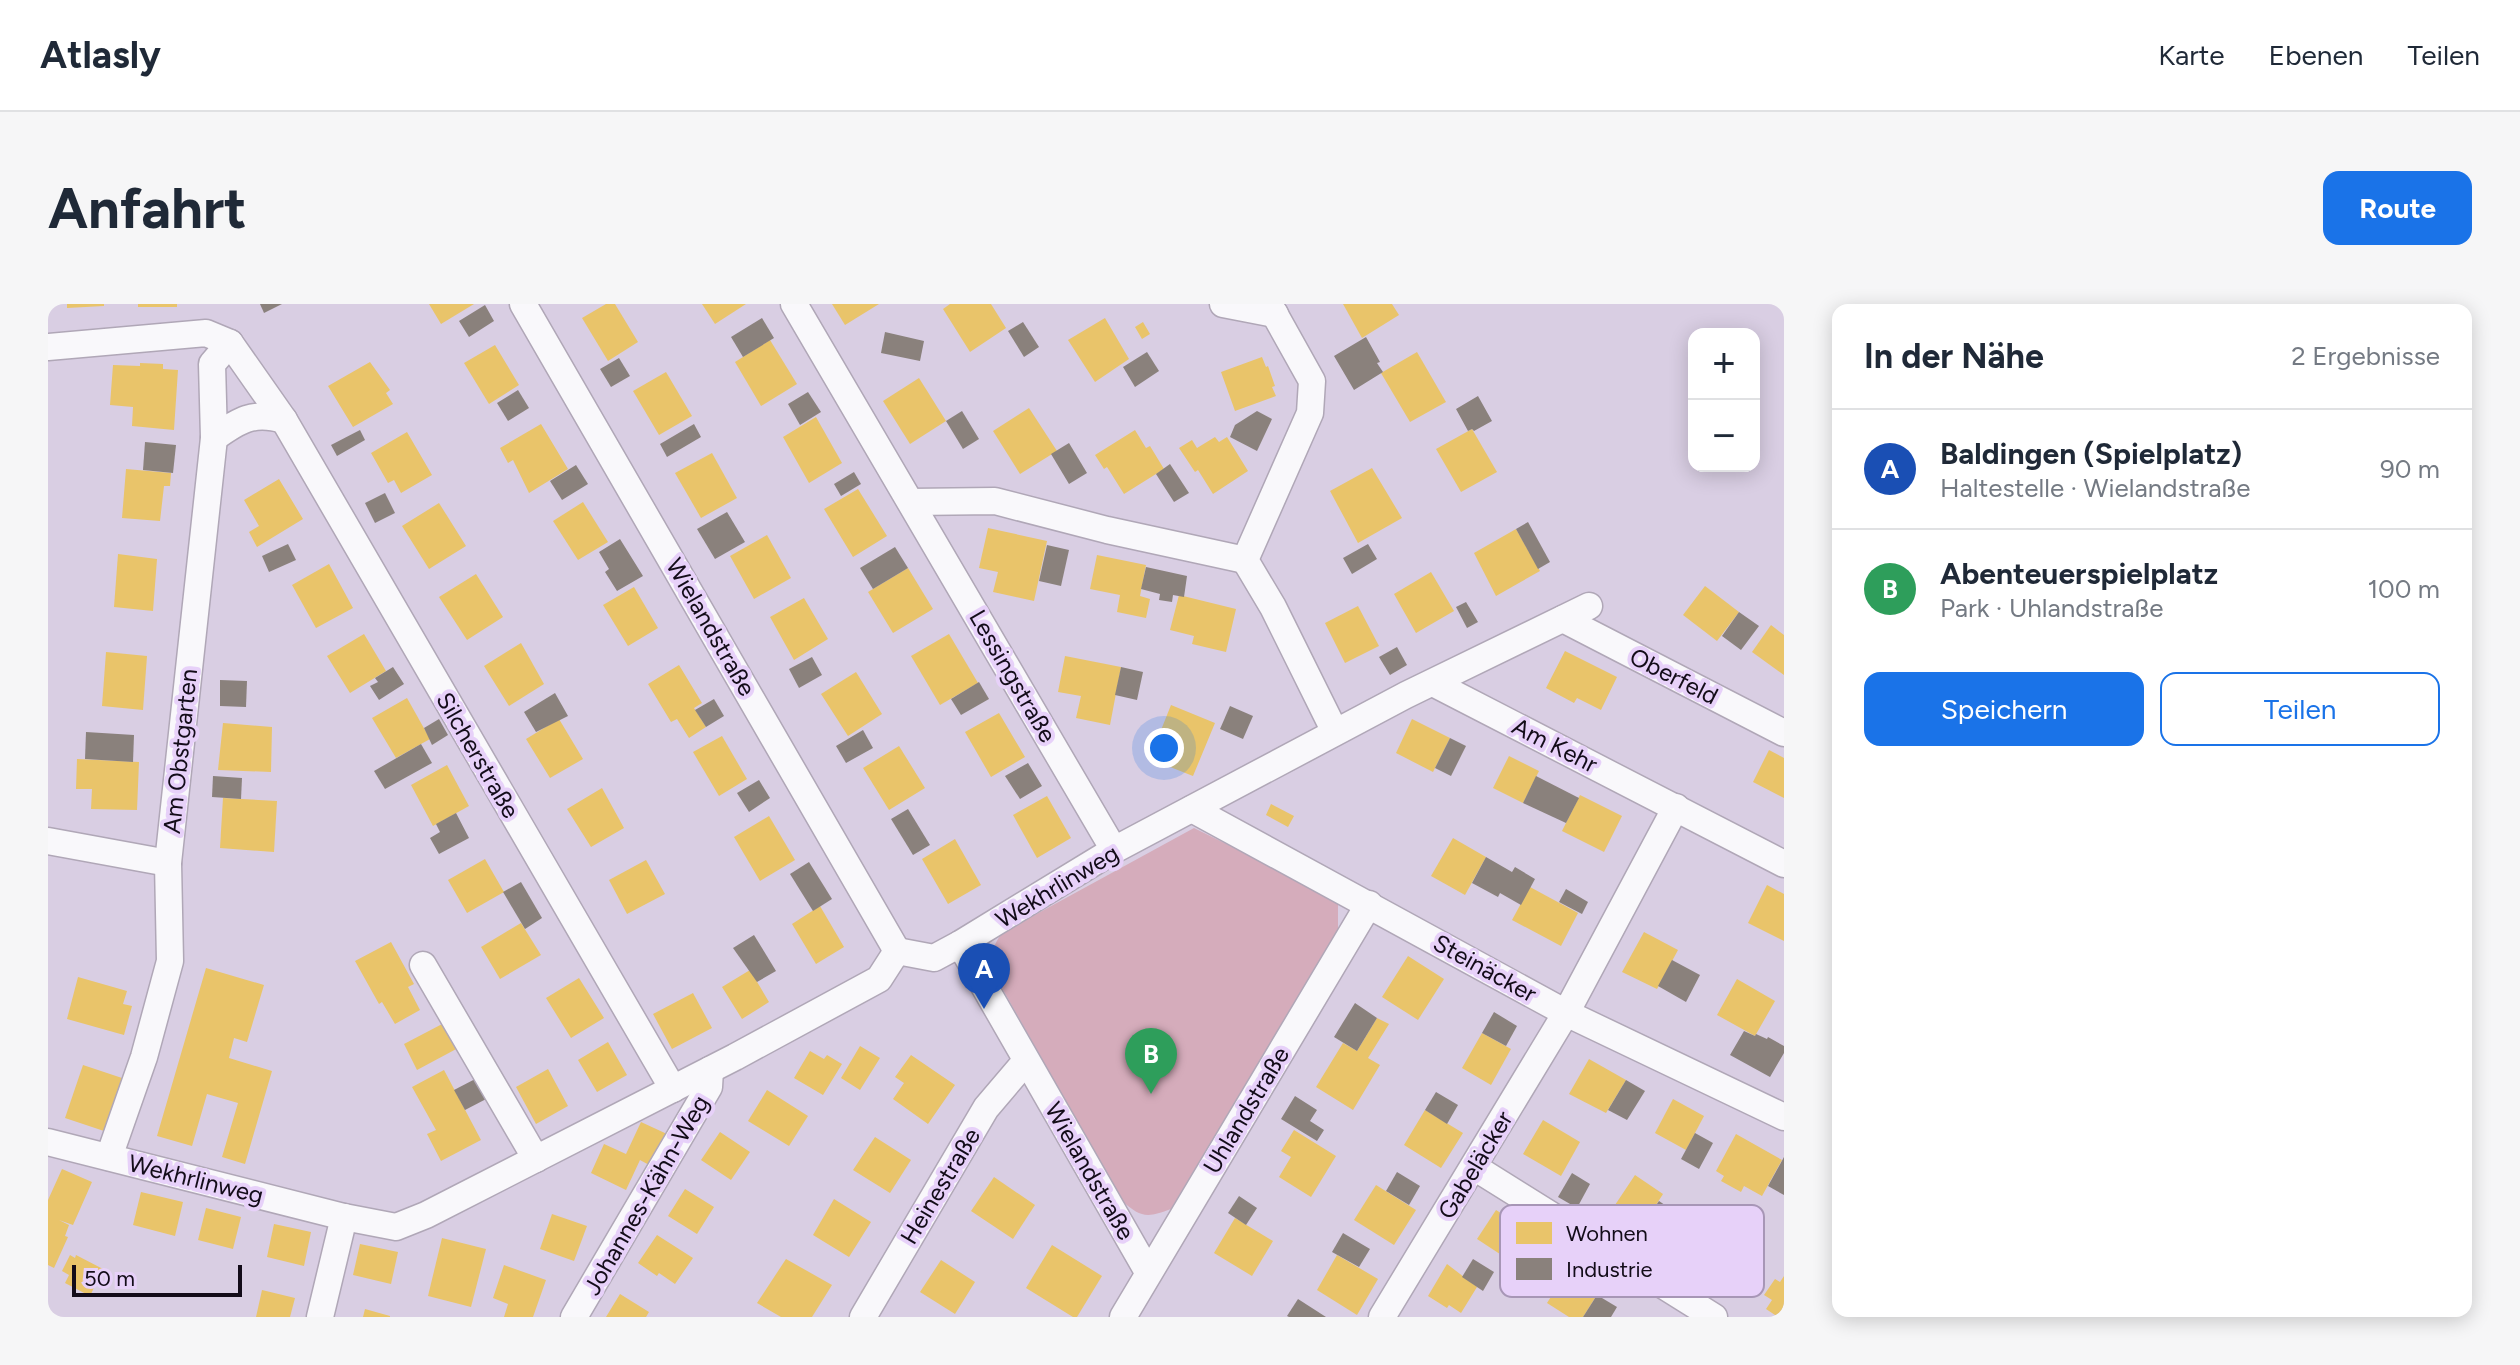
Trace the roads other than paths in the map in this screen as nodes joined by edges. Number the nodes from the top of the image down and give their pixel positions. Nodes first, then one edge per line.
1 (523, 304) edge
2 (794, 304) edge
3 (1223, 304) edge
4 (1272, 309) edge
5 (230, 343) junction
6 (48, 347) edge
7 (284, 420) junction
8 (214, 438) junction
9 (911, 502) junction
10 (1245, 560) junction
11 (1589, 606) dead end
12 (1563, 619) junction
13 (1433, 683) junction
14 (1335, 732) junction
15 (1784, 733) edge
16 (1676, 807) junction
17 (1192, 809) junction
18 (48, 841) edge
19 (1114, 850) junction
20 (168, 863) junction
21 (1784, 864) edge
22 (1369, 904) junction
23 (960, 944) junction
24 (897, 951) junction
25 (423, 965) dead end
26 (1566, 1013) junction
27 (1026, 1061) junction
28 (710, 1070) junction
29 (673, 1089) junction
30 (1784, 1117) edge
31 (48, 1142) edge
32 (109, 1157) junction
33 (536, 1159) junction
34 (1474, 1167) junction
35 (1535, 1205) edge
36 (344, 1217) junction
37 (1148, 1272) junction
38 (1682, 1297) edge
39 (320, 1317) edge
40 (574, 1317) edge
41 (863, 1317) edge
42 (1123, 1317) edge
43 (1382, 1317) edge
44 (1714, 1317) edge

1 - 24 street, Wielandstraße
2 - 9 street, Lessingstraße
3 - 4 street
4 - 10 street
5 - 6 street
5 - 7 street, Silcherstraße
5 - 8 street, Am Obstgarten
7 - 8 street
7 - 29 street, Silcherstraße
8 - 20 street, Am Obstgarten
9 - 10 street
9 - 19 street, Lessingstraße
10 - 14 street
11 - 12 street, Wekhrlinweg
12 - 13 street, Wekhrlinweg
12 - 15 street, Oberfeld
13 - 14 street, Wekhrlinweg
13 - 16 street, Am Kehr
14 - 17 street, Wekhrlinweg
16 - 21 street, Am Kehr
16 - 26 street
17 - 19 street, Wekhrlinweg
17 - 22 street, Steinäcker
18 - 20 street
19 - 23 street, Wekhrlinweg
20 - 32 street, Am Obstgarten
22 - 26 street, Steinäcker
22 - 37 street, Uhlandstraße
23 - 24 street, Wekhrlinweg
23 - 27 street, Wielandstraße
24 - 28 street, Wekhrlinweg
25 - 33 street
26 - 30 street, Steinäcker
26 - 34 street, Gabeläcker
27 - 37 street, Wielandstraße
27 - 41 street, Heinestraße
28 - 29 street, Wekhrlinweg
28 - 40 street, Johannes-Kähn-Weg
29 - 33 street, Wekhrlinweg
31 - 32 street, Wekhrlinweg
32 - 36 street, Wekhrlinweg
33 - 36 street, Wekhrlinweg
34 - 35 street
34 - 43 street, Gabeläcker
36 - 39 street
37 - 42 street, Uhlandstraße
38 - 44 street

